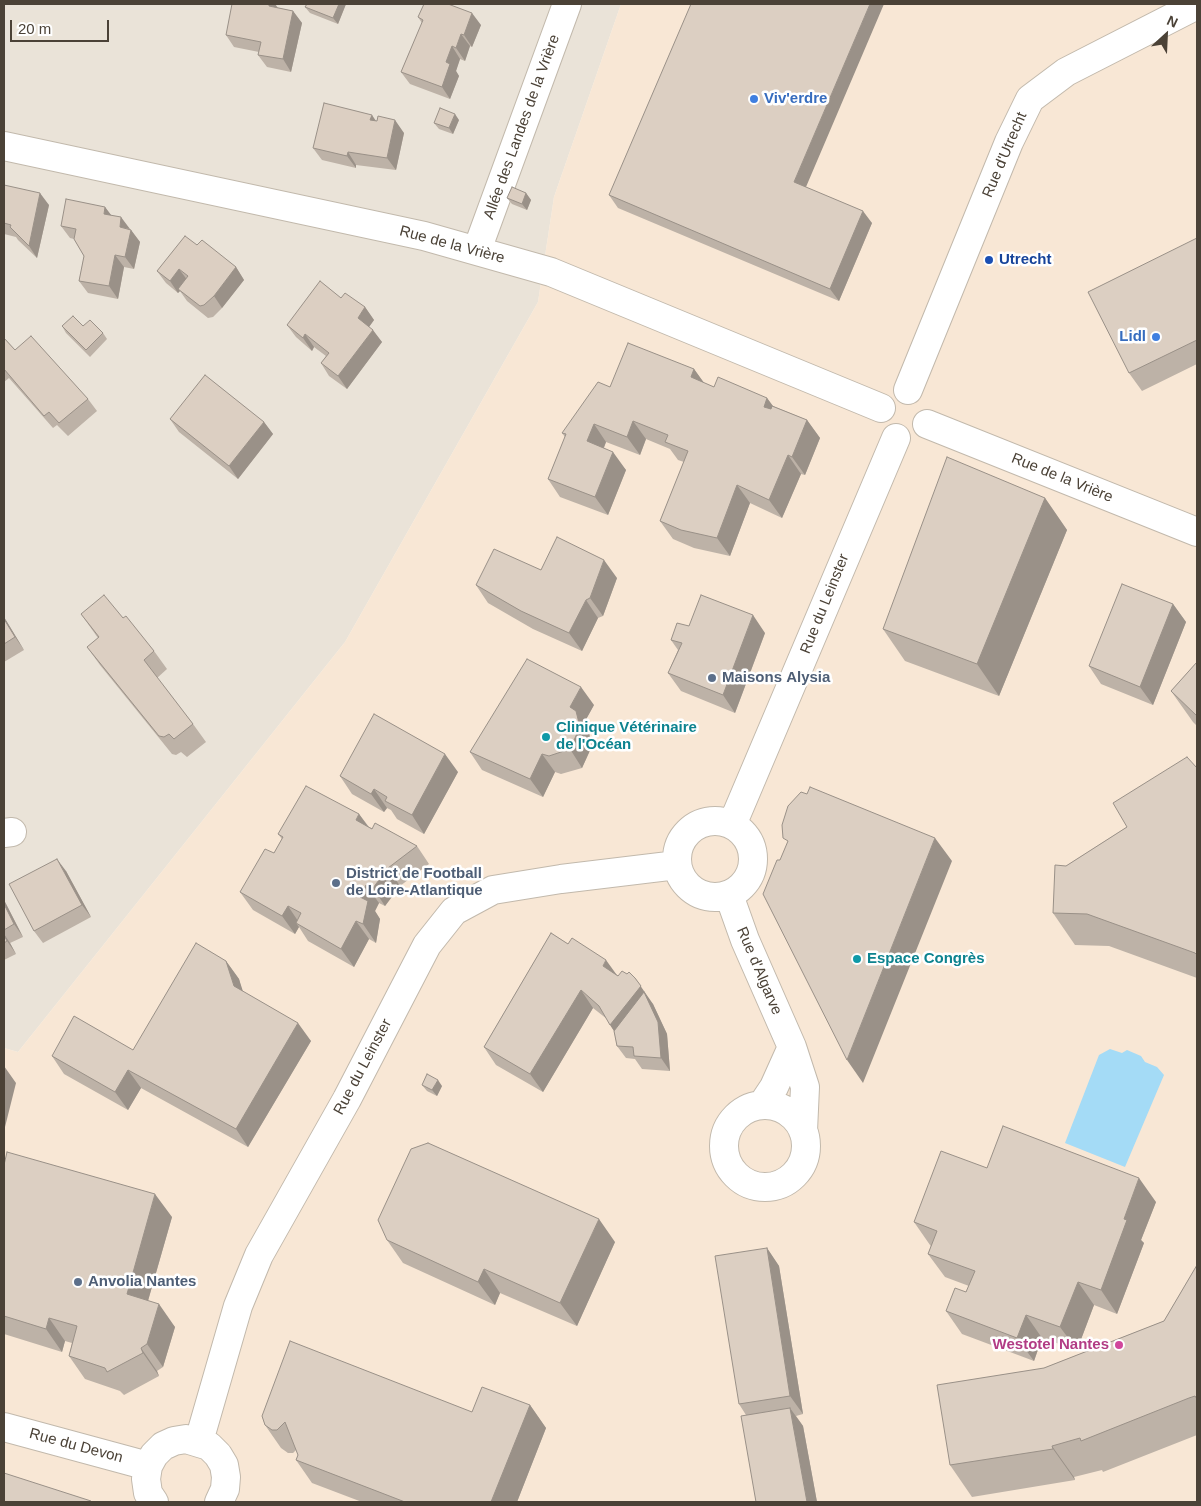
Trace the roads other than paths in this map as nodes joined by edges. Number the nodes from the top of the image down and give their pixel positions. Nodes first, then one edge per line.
1 (567, 4) edge
2 (1197, 5) edge
3 (4, 146) edge
4 (477, 250) junction
5 (908, 390) junction
6 (881, 408) junction
7 (927, 424) junction
8 (896, 438) junction
9 (1197, 532) edge
10 (732, 825) junction
11 (678, 865) junction
12 (729, 895) junction
13 (792, 1047) junction
14 (762, 1105) junction
15 (803, 1130) junction
16 (4, 1427) edge
17 (198, 1441) junction
18 (148, 1466) junction
19 (154, 1502) edge
20 (219, 1502) edge

1 - 4 street, Allée des Landes de la Vrière
2 - 5 street, Rue d'Utrecht
3 - 4 street, Rue de la Vrière
4 - 6 street, Rue de la Vrière
5 - 6 street
5 - 7 street
6 - 8 street
7 - 8 street
7 - 9 street, Rue de la Vrière
8 - 10 street, Rue du Leinster
10 - 11 street
10 - 12 street
11 - 12 street
11 - 17 street, Rue du Leinster
12 - 13 street, Rue d'Algarve
13 - 14 street
13 - 15 street, Rue d'Algarve
14 - 15 street
14 - 15 street, Rue d'Algarve
16 - 18 street, Rue du Devon
17 - 18 street
17 - 20 street
18 - 19 street

